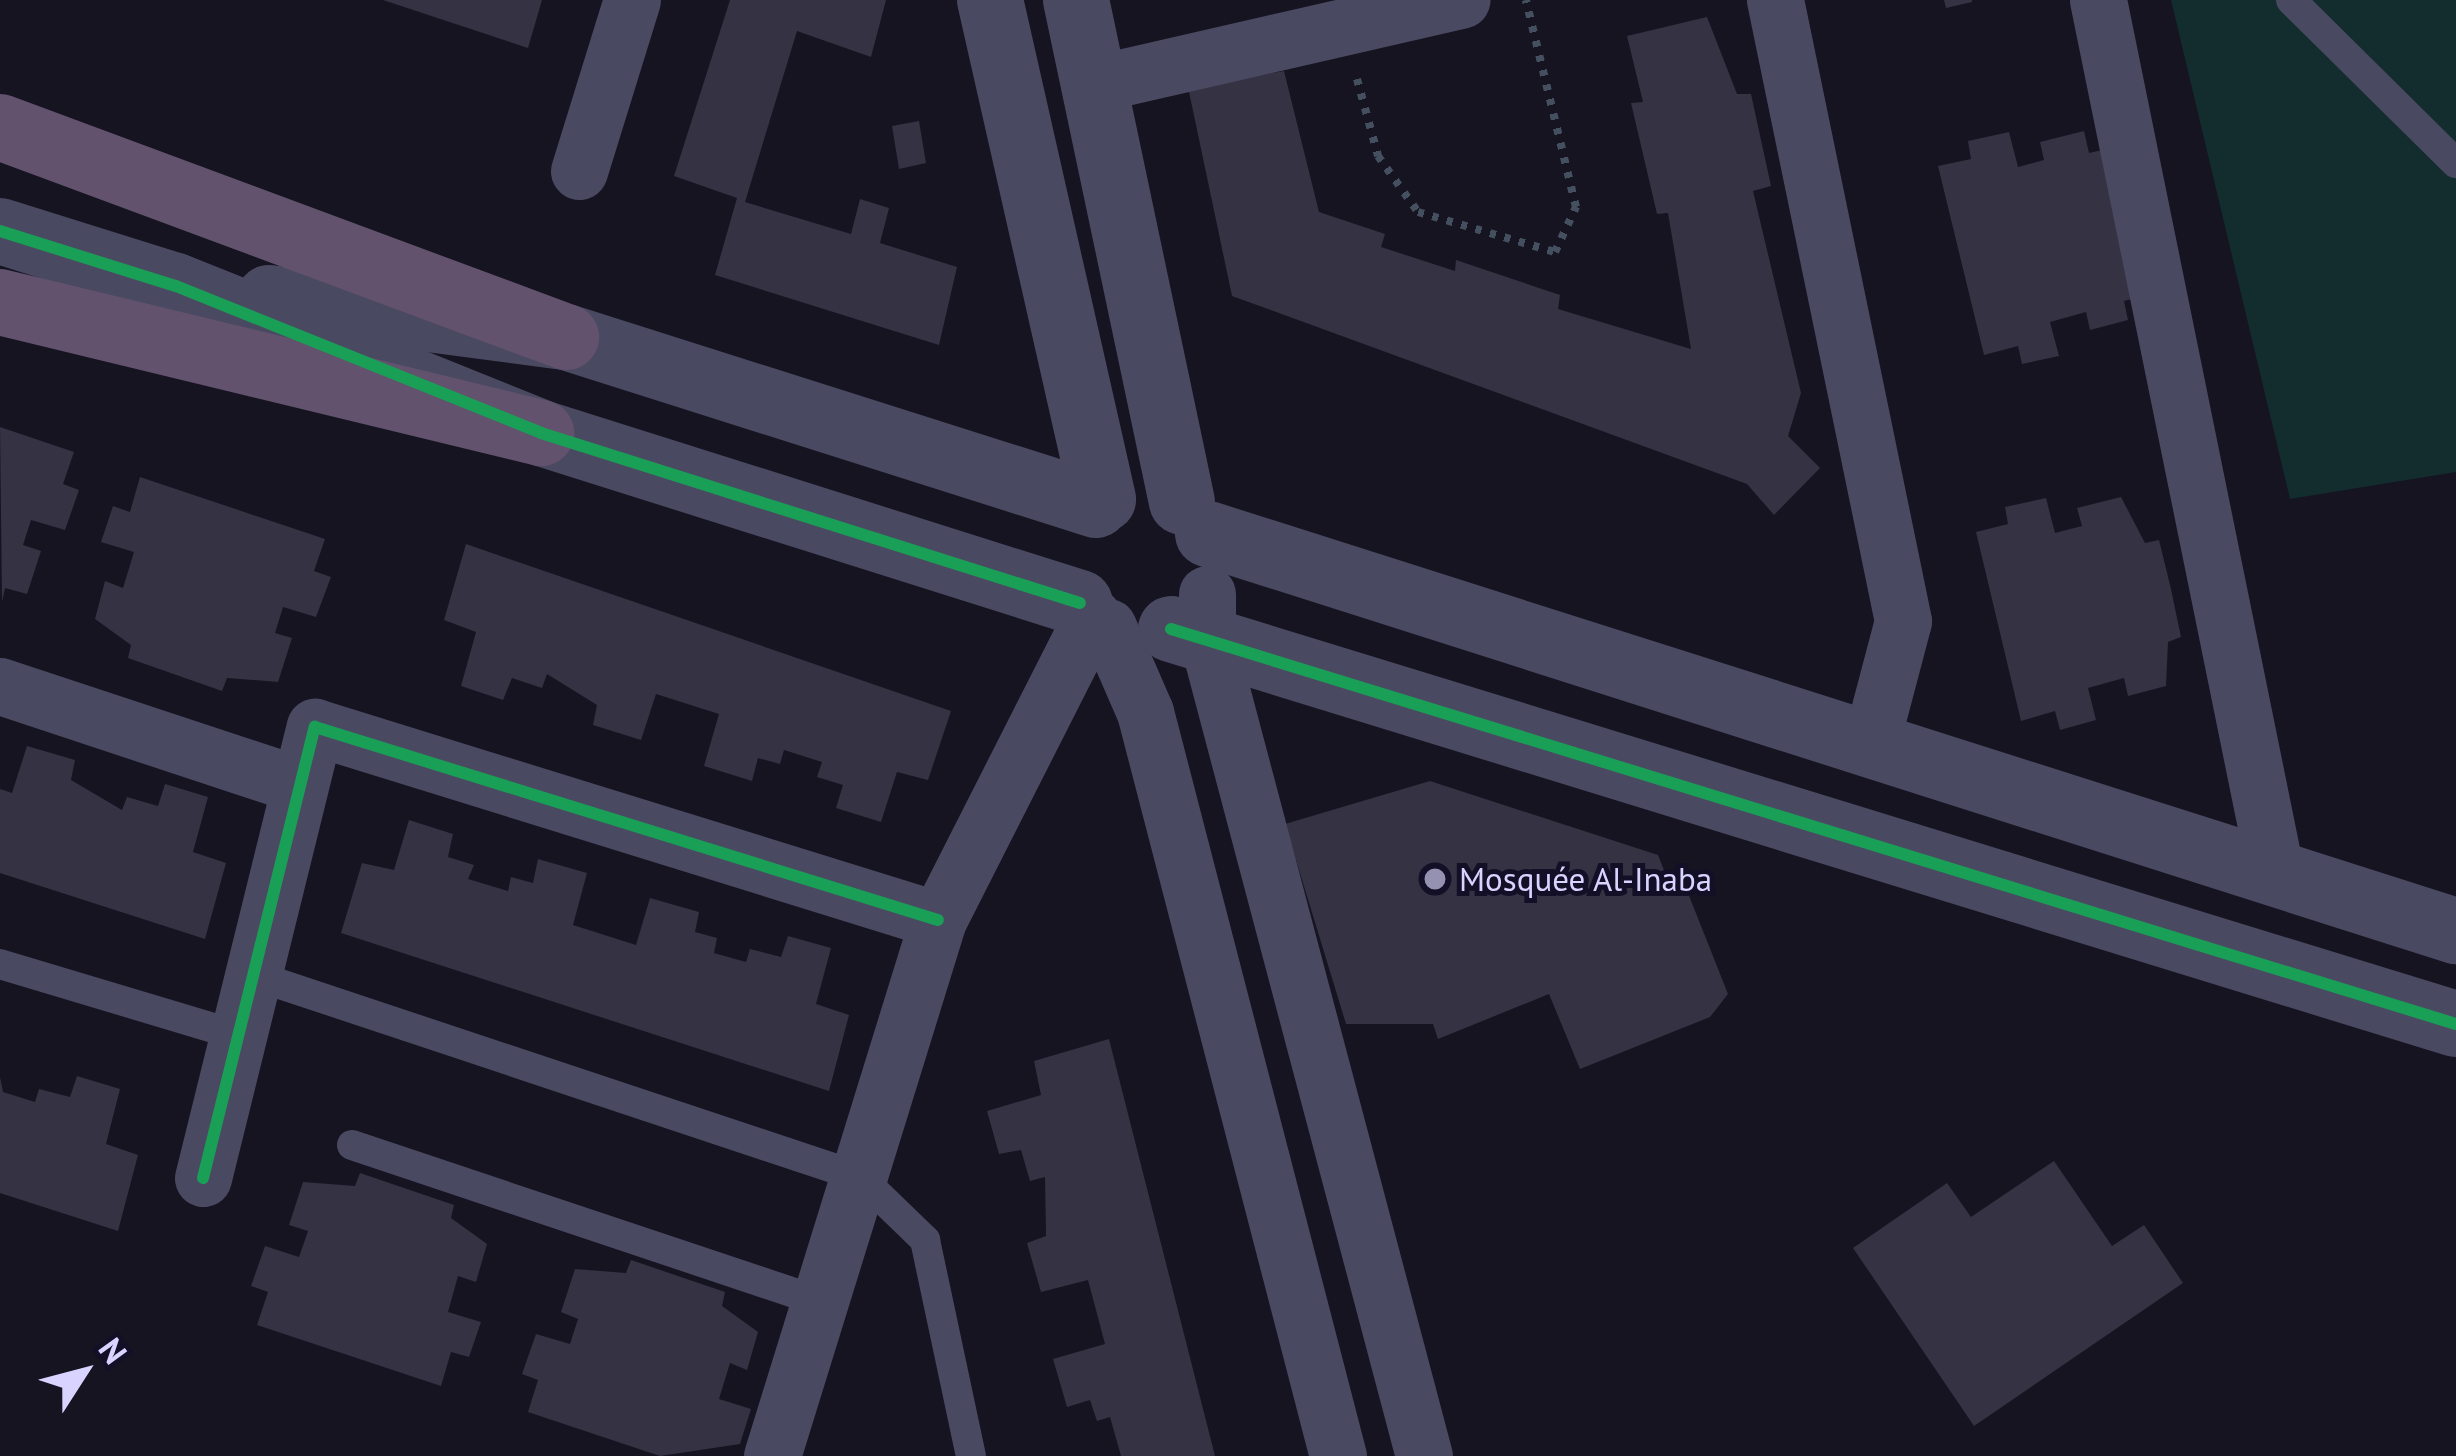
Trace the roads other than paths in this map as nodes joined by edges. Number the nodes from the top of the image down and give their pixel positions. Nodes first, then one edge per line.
1 (632, 0) edge
2 (990, 0) edge
3 (1076, 0) edge
4 (1462, 0) edge
5 (1775, 0) edge
6 (2098, 0) edge
7 (2291, 0) edge
8 (1094, 84) junction
9 (0, 127) edge
10 (2456, 163) edge
11 (579, 171) dead end
12 (0, 231) edge
13 (176, 286) junction
14 (0, 302) edge
15 (566, 338) junction
16 (541, 433) junction
17 (1100, 502) junction
18 (1195, 579) junction
19 (1093, 616) junction
20 (0, 686) edge
21 (1850, 739) junction
22 (299, 785) junction
23 (2276, 874) junction
24 (938, 920) junction
25 (2456, 931) edge
26 (0, 964) edge
27 (247, 973) junction
28 (2456, 1024) edge
29 (234, 1034) junction
30 (352, 1145) dead end
31 (860, 1177) junction
32 (202, 1178) dead end
33 (821, 1302) junction
34 (772, 1456) edge
35 (971, 1456) edge
36 (1338, 1456) edge
37 (1424, 1456) edge

1 - 11 street
2 - 17 street
3 - 8 street
4 - 8 street
5 - 21 street
6 - 23 street
7 - 10 lane
8 - 18 street
9 - 15 highway
12 - 13 street
13 - 15 street
13 - 16 street
14 - 16 highway
15 - 17 street
16 - 19 street
17 - 18 street
17 - 19 street
18 - 19 street
18 - 21 street
18 - 28 street
18 - 37 street
19 - 24 street
19 - 36 street
20 - 22 street
21 - 23 street
22 - 24 street
22 - 27 street
23 - 25 street
24 - 31 street
26 - 29 lane
27 - 29 street
27 - 31 lane
29 - 32 street
30 - 33 lane
31 - 33 street
31 - 35 lane
33 - 34 street

